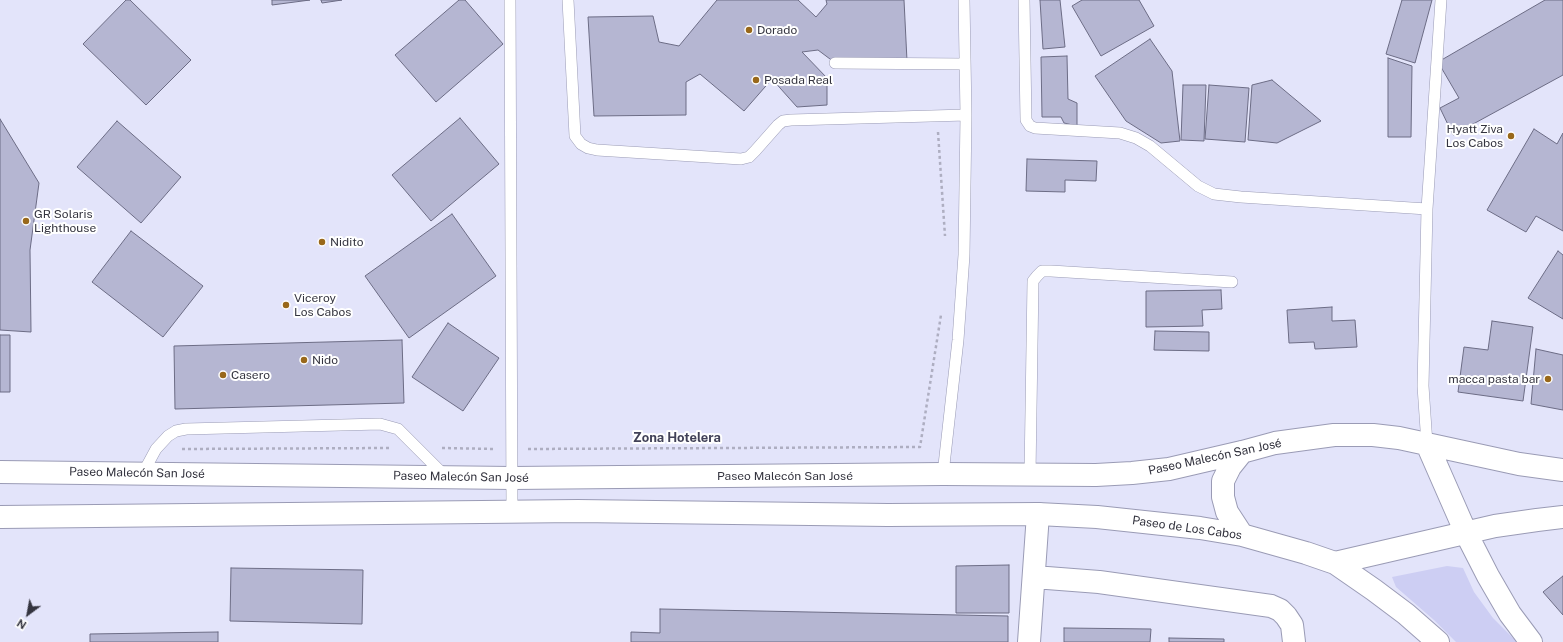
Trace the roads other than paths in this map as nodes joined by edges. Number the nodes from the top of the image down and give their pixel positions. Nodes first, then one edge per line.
1 (510, 0) edge
2 (568, 0) edge
3 (964, 0) edge
4 (1024, 0) edge
5 (1441, 0) edge
6 (835, 63) dead end
7 (965, 64) junction
8 (966, 115) junction
9 (1427, 209) junction
10 (1232, 282) dead end
11 (1427, 444) junction
12 (1242, 452) junction
13 (1563, 470) edge
14 (0, 472) edge
15 (143, 473) junction
16 (943, 474) junction
17 (1030, 474) junction
18 (446, 476) junction
19 (512, 478) junction
20 (577, 478) junction
21 (578, 511) junction
22 (512, 512) junction
23 (1038, 514) junction
24 (0, 516) edge
25 (1563, 517) edge
26 (1466, 533) junction
27 (1242, 535) junction
28 (1335, 563) junction
29 (1034, 577) junction
30 (1029, 642) edge
31 (1294, 642) edge
32 (1438, 642) edge
33 (1531, 642) edge

1 - 19 lane
2 - 8 lane
3 - 7 lane
4 - 9 lane
5 - 9 lane
6 - 7 lane
7 - 8 lane
8 - 16 lane
9 - 11 lane
10 - 17 lane
11 - 12 main road, Paseo Malecón San José
11 - 13 main road, Paseo Malecón San José
11 - 26 main road
12 - 17 main road, Paseo Malecón San José
12 - 27 main road
14 - 15 main road, Paseo Malecón San José
15 - 18 main road, Paseo Malecón San José
15 - 18 lane
16 - 17 main road, Paseo Malecón San José
16 - 20 main road, Paseo Malecón San José
18 - 19 main road, Paseo Malecón San José
19 - 20 main road, Paseo Malecón San José
19 - 22 lane
20 - 21 main road
21 - 22 main road
21 - 23 main road
22 - 24 main road
23 - 27 main road, Paseo de Los Cabos
23 - 29 main road
25 - 26 main road
26 - 28 main road
26 - 33 main road
27 - 28 main road, Paseo de Los Cabos
28 - 32 main road, Paseo de Los Cabos
29 - 30 main road
29 - 31 main road

